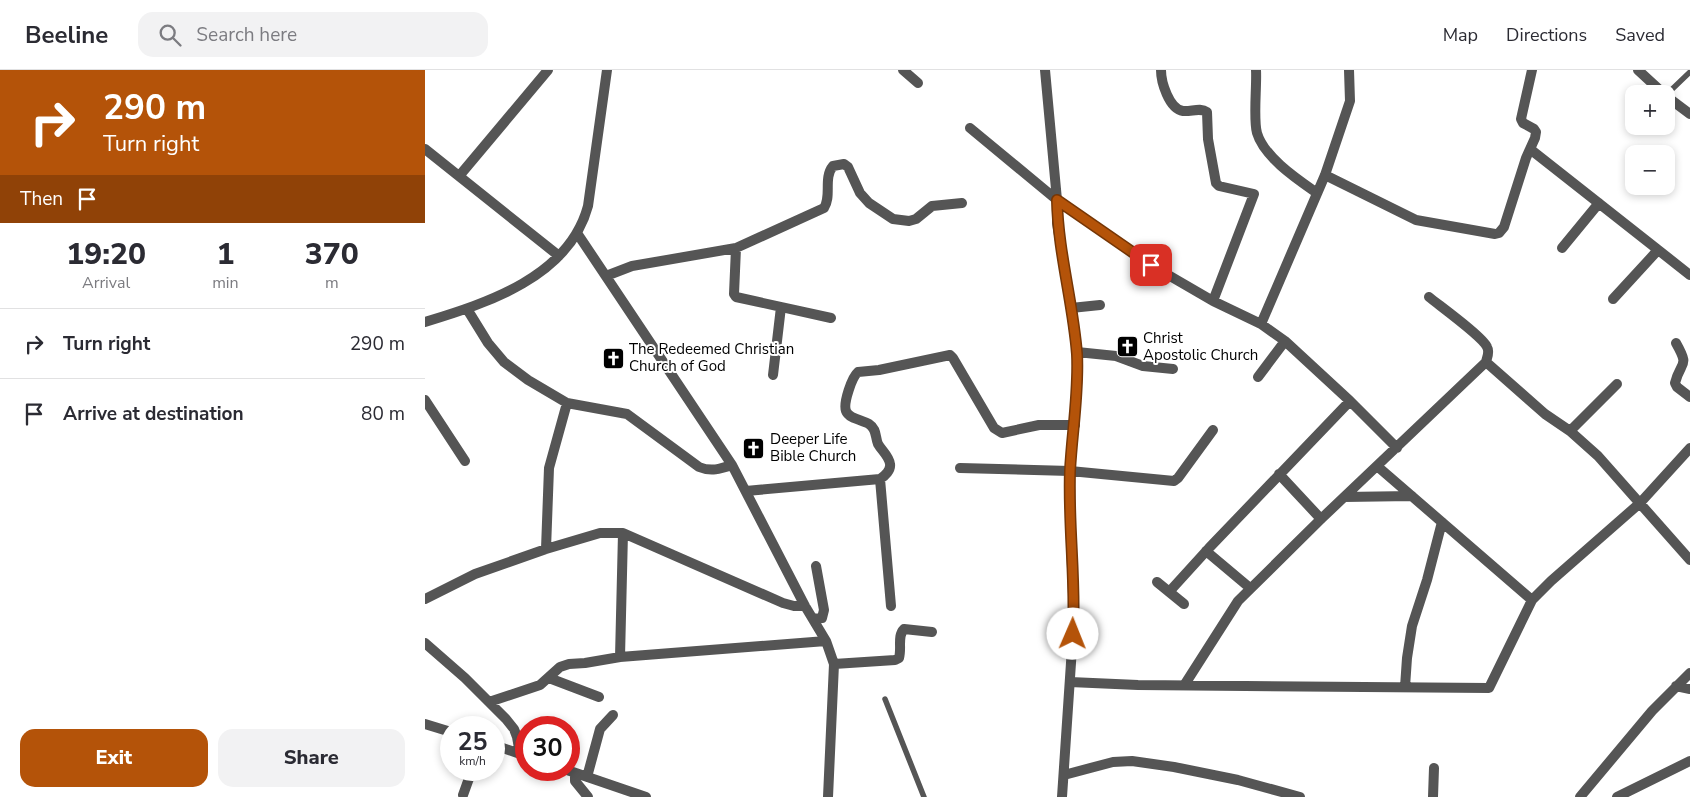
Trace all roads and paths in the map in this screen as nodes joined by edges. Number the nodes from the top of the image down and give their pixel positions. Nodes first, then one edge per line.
1 (548, 70) edge
2 (607, 70) edge
3 (903, 70) edge
4 (1045, 70) edge
5 (1161, 70) edge
6 (1256, 70) edge
7 (1349, 70) edge
8 (1531, 70) edge
9 (1638, 70) edge
10 (1690, 72) edge
11 (918, 83) dead end
12 (1655, 85) edge
13 (1675, 86) edge
14 (1675, 102) edge
15 (1690, 114) edge
16 (970, 128) dead end
17 (425, 148) edge
18 (1531, 148) junction
19 (460, 175) junction
20 (1325, 175) junction
21 (1317, 194) junction
22 (1057, 200) junction
23 (962, 203) dead end
24 (1599, 203) junction
25 (577, 233) junction
26 (736, 248) junction
27 (1562, 248) dead end
28 (1658, 250) junction
29 (559, 256) junction
30 (1690, 275) edge
31 (606, 276) junction
32 (1429, 297) dead end
33 (1613, 299) dead end
34 (1213, 301) junction
35 (1100, 305) dead end
36 (781, 308) junction
37 (1071, 308) junction
38 (467, 309) junction
39 (831, 318) dead end
40 (425, 322) edge
41 (1261, 324) junction
42 (1285, 341) junction
43 (1676, 343) dead end
44 (1077, 352) junction
45 (1486, 362) junction
46 (1173, 369) dead end
47 (773, 375) dead end
48 (1258, 377) dead end
49 (1617, 384) dead end
50 (1690, 397) edge
51 (425, 400) edge
52 (1350, 401) junction
53 (567, 402) junction
54 (1075, 425) junction
55 (1213, 430) dead end
56 (1570, 432) junction
57 (1397, 448) junction
58 (1690, 448) edge
59 (465, 461) dead end
60 (732, 465) junction
61 (1377, 466) junction
62 (960, 468) dead end
63 (1070, 471) junction
64 (1279, 474) junction
65 (880, 479) junction
66 (746, 491) junction
67 (1412, 496) junction
68 (1344, 497) junction
69 (1640, 503) junction
70 (1321, 519) junction
71 (1442, 522) junction
72 (623, 534) junction
73 (546, 549) junction
74 (1206, 551) junction
75 (1690, 560) edge
76 (816, 566) dead end
77 (1157, 582) dead end
78 (1250, 588) junction
79 (1169, 592) junction
80 (425, 599) edge
81 (1531, 600) junction
82 (1183, 604) dead end
83 (805, 606) junction
84 (891, 606) dead end
85 (813, 620) junction
86 (932, 632) dead end
87 (826, 641) junction
88 (425, 643) edge
89 (620, 657) junction
90 (834, 664) junction
91 (1690, 672) edge
92 (549, 678) junction
93 (1070, 682) junction
94 (1185, 684) junction
95 (1676, 686) junction
96 (1405, 687) junction
97 (1690, 689) edge
98 (599, 697) dead end
99 (885, 699) dead end
100 (489, 702) junction
101 (613, 715) dead end
102 (425, 724) edge
103 (440, 729) edge
104 (515, 734) edge
105 (1690, 761) edge
106 (1434, 768) dead end
107 (580, 774) edge
108 (1064, 775) junction
109 (587, 777) junction
110 (468, 781) edge
111 (575, 781) edge
112 (463, 795) dead end
113 (588, 797) edge
114 (646, 797) edge
115 (828, 797) edge
116 (924, 797) edge
117 (1062, 797) edge
118 (1300, 797) edge
119 (1433, 797) edge
120 (1580, 797) edge
121 (1618, 797) edge

1 - 19 street
2 - 25 street
3 - 11 street
4 - 22 street
5 - 34 street
6 - 21 street
7 - 20 street
8 - 18 street
9 - 12 street
10 - 13 lane
14 - 15 street
16 - 22 street
17 - 19 street
18 - 20 street
18 - 24 street
19 - 29 street
20 - 21 street
21 - 41 street
22 - 34 street
22 - 37 street
23 - 26 street
24 - 27 street
24 - 28 street
25 - 29 street
25 - 31 street
26 - 31 street
26 - 36 street
28 - 30 street
28 - 33 street
29 - 38 street
31 - 60 street
32 - 45 street
34 - 41 street
35 - 37 street
36 - 39 street
36 - 47 street
37 - 44 street
38 - 40 street
38 - 53 street
41 - 42 street
42 - 48 street
42 - 52 street
43 - 50 street
44 - 46 street
44 - 54 street
45 - 56 street
45 - 57 street
49 - 56 street
51 - 59 street
52 - 57 street
52 - 64 street
53 - 60 street
53 - 73 street
54 - 63 street
54 - 65 street
55 - 63 street
56 - 69 street
57 - 61 street
58 - 69 street
60 - 66 street
61 - 67 street
61 - 68 street
62 - 63 street
63 - 93 street
64 - 70 street
64 - 74 street
65 - 66 street
65 - 84 street
66 - 83 street
67 - 68 street
67 - 71 street
68 - 70 street
69 - 75 street
69 - 81 street
70 - 78 street
71 - 81 street
71 - 96 street
72 - 73 street
72 - 83 street
72 - 89 street
73 - 80 street
74 - 78 street
74 - 79 street
76 - 85 street
77 - 79 street
78 - 94 street
79 - 82 street
81 - 96 street
83 - 85 street
85 - 87 street
86 - 90 street
87 - 89 street
87 - 90 street
88 - 100 street
89 - 92 street
90 - 115 street
91 - 95 street
92 - 98 street
92 - 100 street
93 - 94 street
93 - 108 street
94 - 96 street
95 - 97 street
95 - 120 street
99 - 116 lane
100 - 104 street
101 - 109 street
102 - 103 street
105 - 121 street
106 - 119 street
107 - 109 street
108 - 117 street
108 - 118 street
109 - 114 street
110 - 112 street
111 - 113 street

